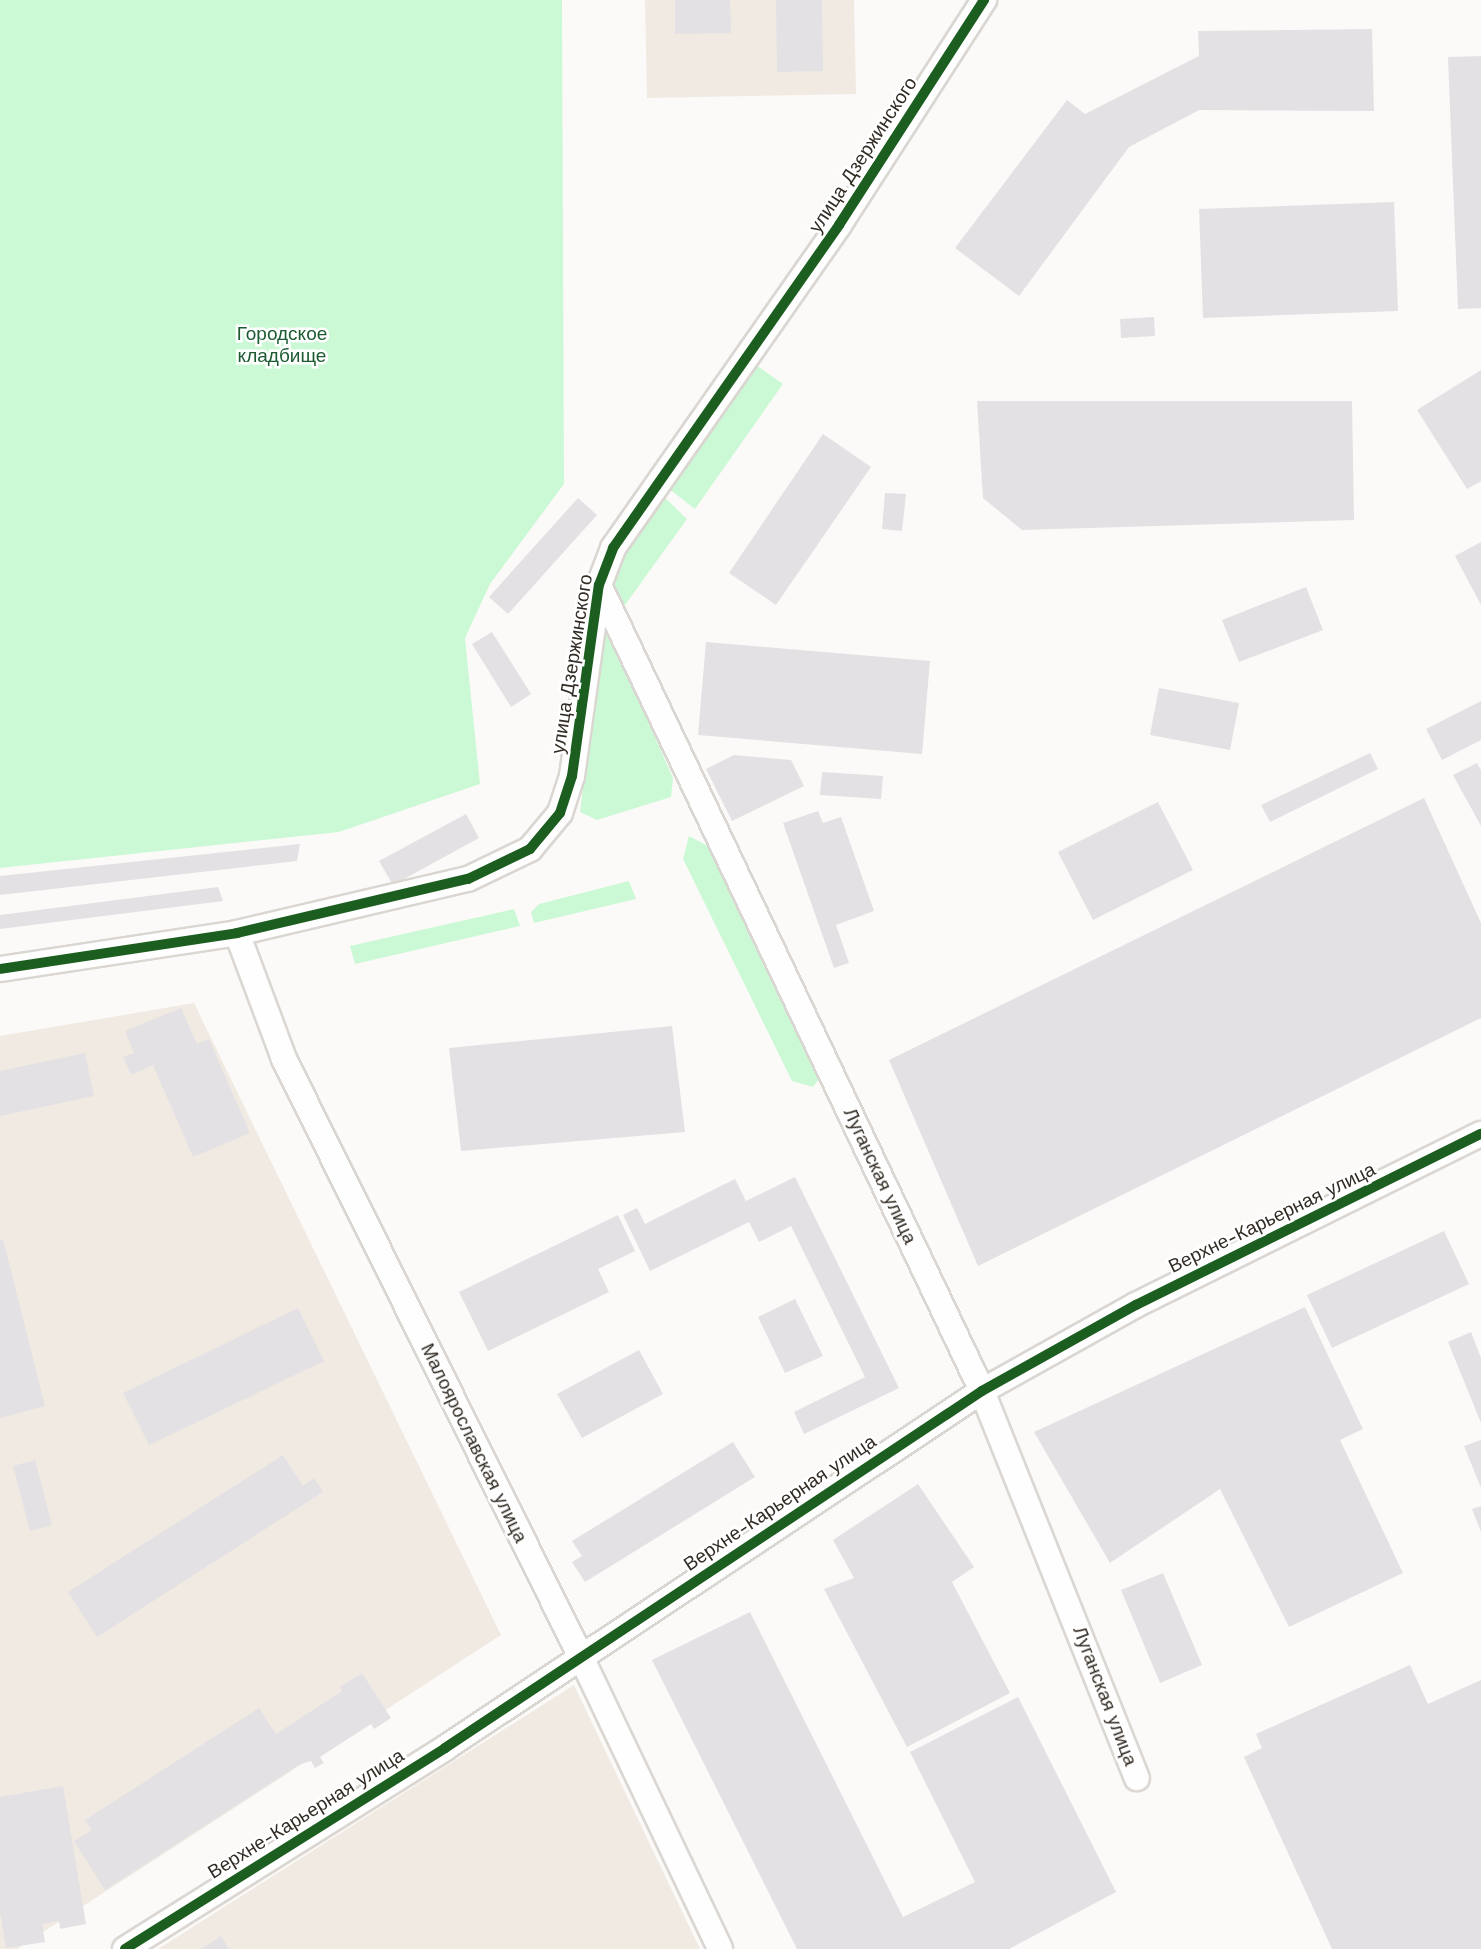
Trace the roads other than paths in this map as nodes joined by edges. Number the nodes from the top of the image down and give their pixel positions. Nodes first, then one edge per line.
1 (984, 0) edge
2 (599, 585) junction
3 (237, 933) junction
4 (0, 969) edge
5 (1481, 1134) edge
6 (982, 1391) junction
7 (581, 1657) junction
8 (1136, 1778) dead end
9 (125, 1949) edge
10 (720, 1949) edge

1 - 2 street, улица Дзержинского
2 - 3 street, улица Дзержинского
2 - 6 street, Луганская улица
3 - 4 street, улица Дзержинского
3 - 7 street, Малоярославская улица
5 - 6 street, Верхне-Карьерная улица
6 - 7 street, Верхне-Карьерная улица
6 - 8 street, Луганская улица
7 - 9 street, Верхне-Карьерная улица
7 - 10 street, Малоярославская улица

